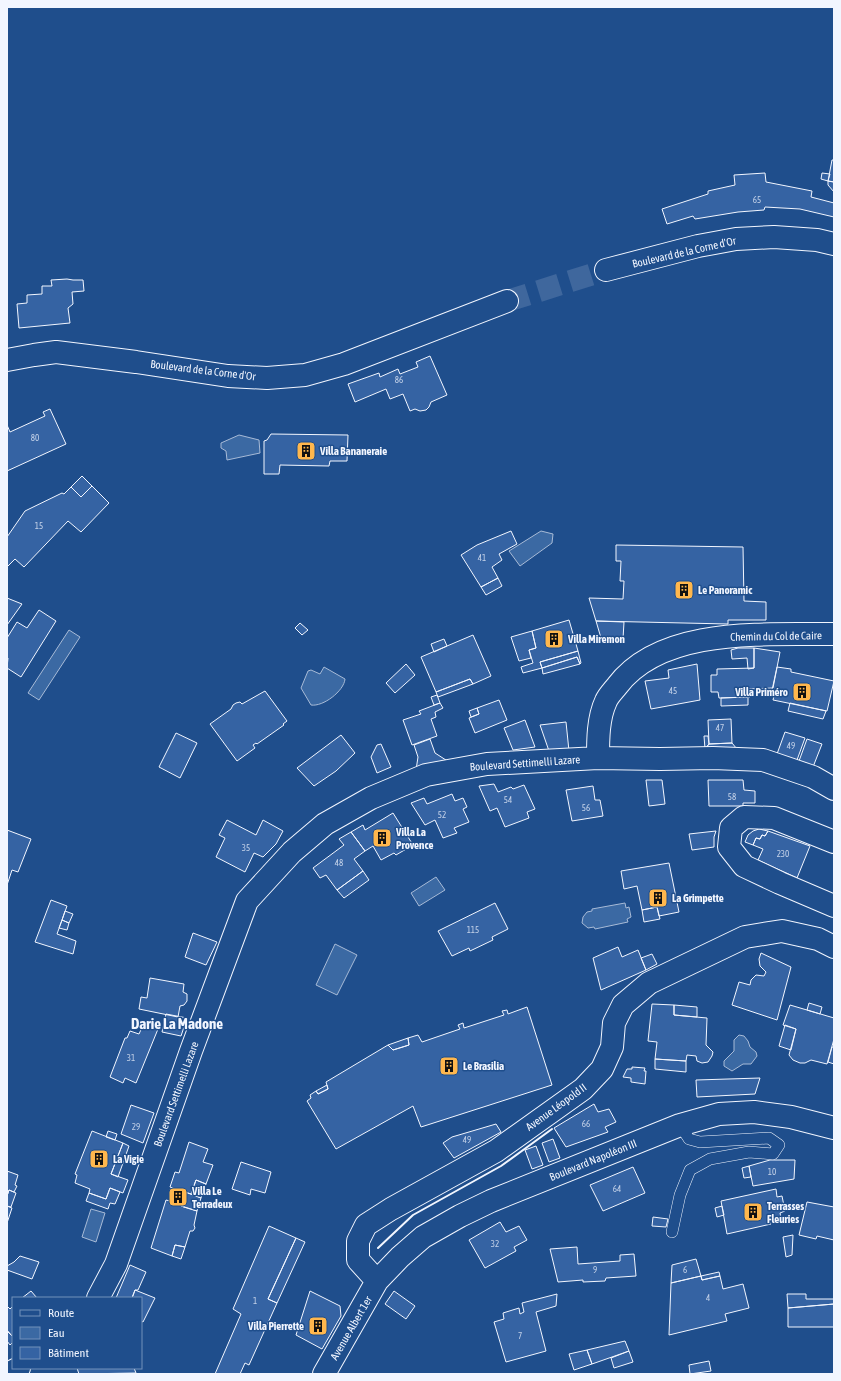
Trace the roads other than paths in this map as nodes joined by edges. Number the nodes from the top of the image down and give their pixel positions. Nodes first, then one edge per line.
1 (834, 244) edge
2 (606, 270) tunnel mouth
3 (507, 301) tunnel mouth
4 (7, 360) edge
5 (834, 634) edge
6 (598, 758) junction
7 (834, 790) edge
8 (834, 842) edge
9 (834, 906) edge
10 (834, 947) edge
11 (680, 1125) junction
12 (834, 1128) edge
13 (672, 1232) dead end
14 (377, 1281) junction
15 (99, 1297) edge
16 (17, 1369) edge
17 (7, 1374) edge
18 (324, 1374) edge

1 - 2 street, Boulevard de la Corne d'Or
3 - 4 street, Boulevard de la Corne d'Or
5 - 6 street, Chemin du Col de Caire
6 - 7 street, Boulevard Settimelli Lazare
6 - 15 street, Boulevard Settimelli Lazare
8 - 9 street
10 - 14 street, Avenue Léopold II
11 - 12 street, Boulevard Napoléon III
11 - 13 lane
11 - 14 street, Boulevard Napoléon III
14 - 18 street, Avenue Albert 1er
16 - 17 street

